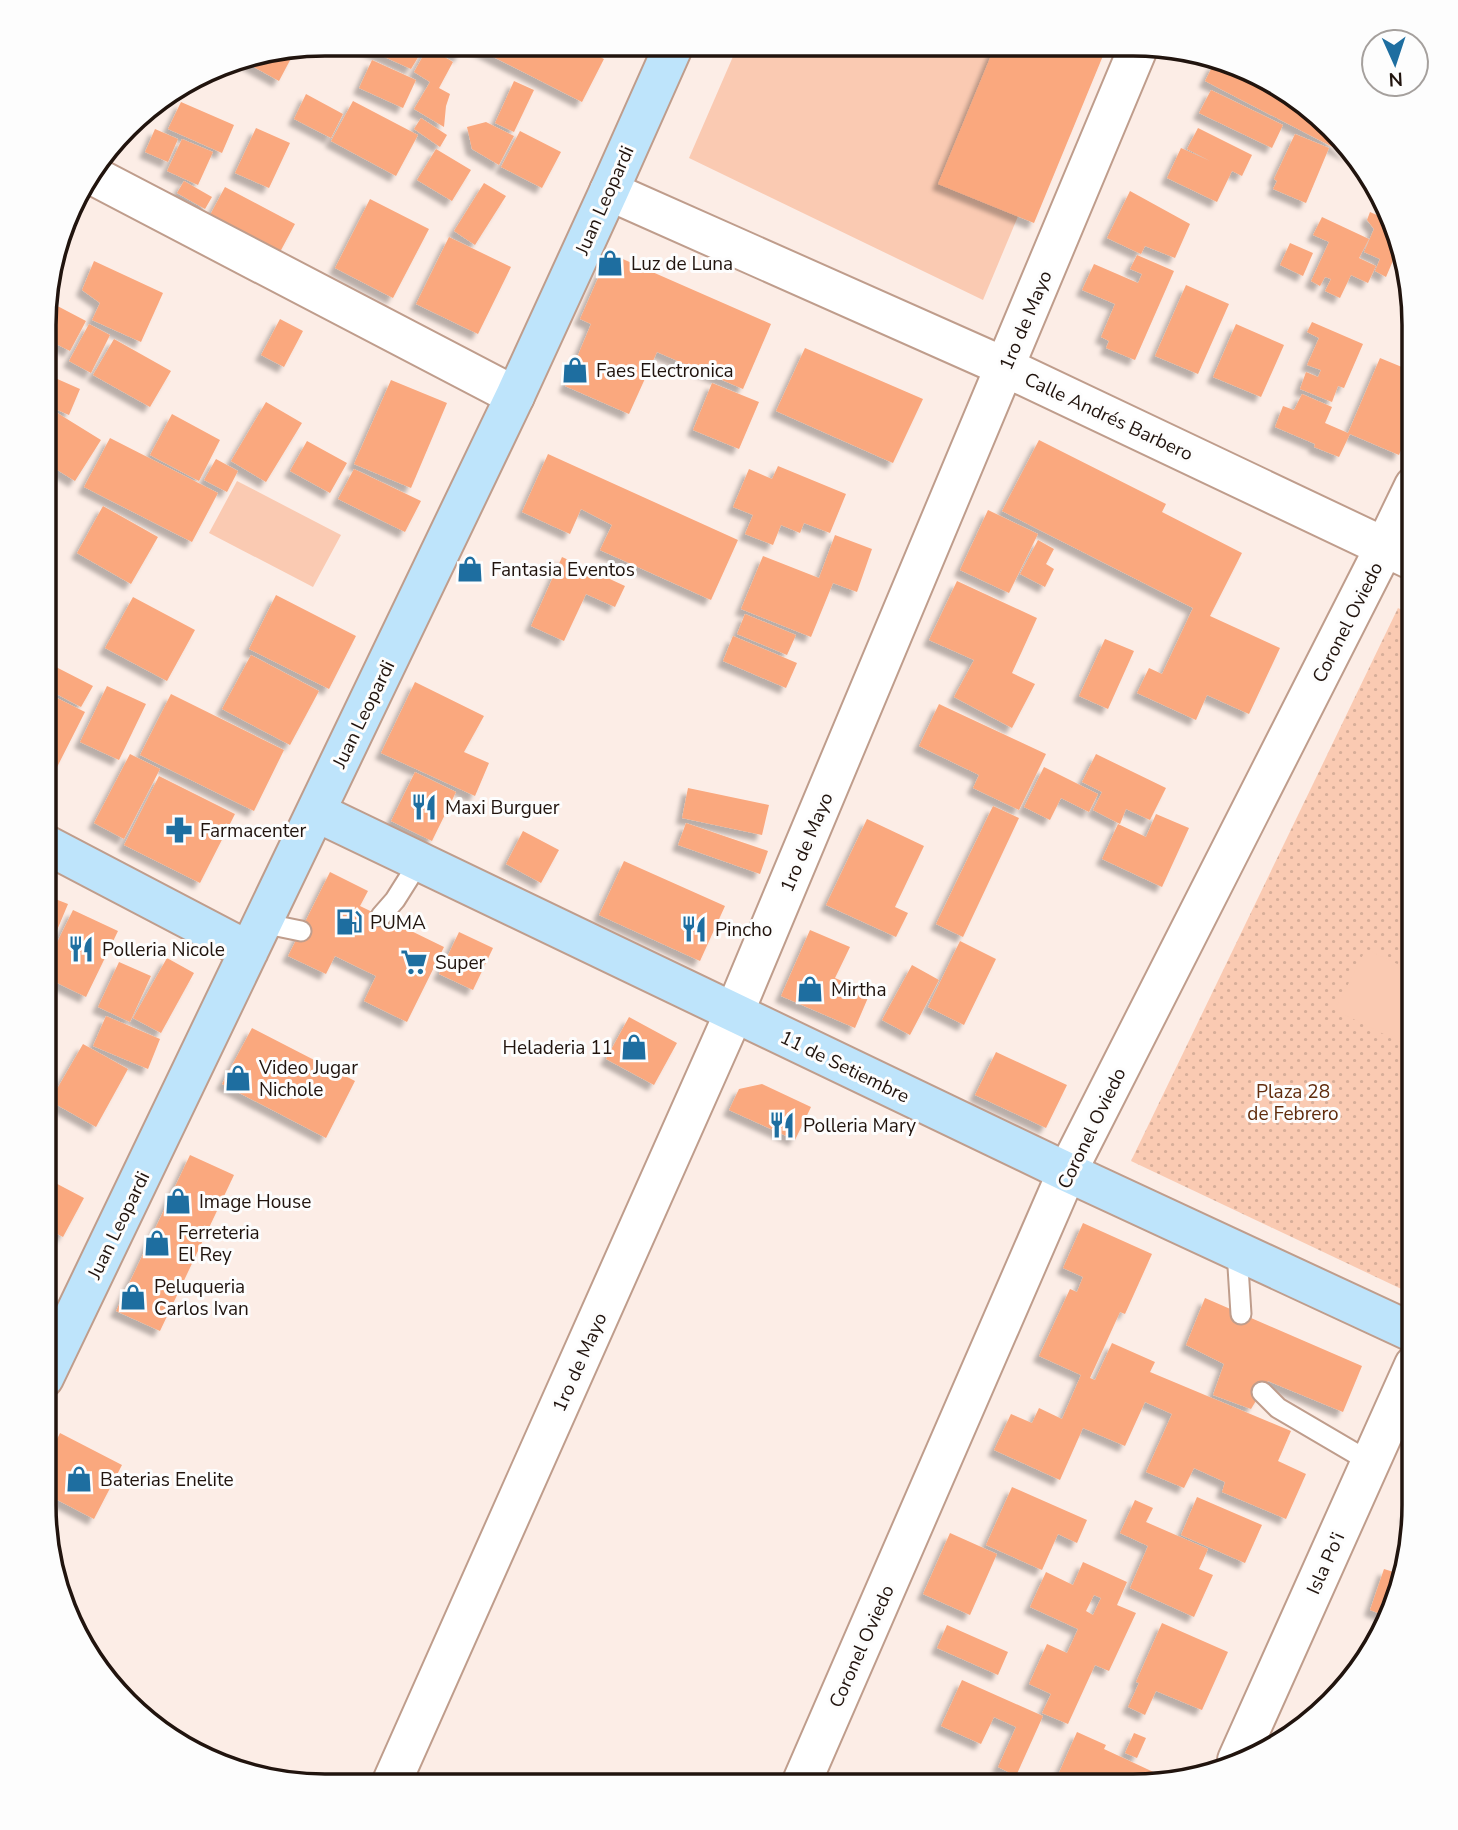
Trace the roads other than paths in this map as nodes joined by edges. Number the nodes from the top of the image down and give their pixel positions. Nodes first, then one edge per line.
1 (669, 56) edge
2 (1135, 56) edge
3 (99, 179) edge
4 (609, 191) junction
5 (1005, 368) junction
6 (515, 396) junction
7 (1400, 553) edge
8 (316, 812) junction
9 (56, 849) edge
10 (419, 862) junction
11 (381, 916) dead end
12 (301, 930) dead end
13 (256, 937) junction
14 (734, 1013) junction
15 (1067, 1172) junction
16 (1237, 1251) junction
17 (1241, 1314) dead end
18 (1402, 1327) edge
19 (56, 1353) edge
20 (1402, 1391) edge
21 (1262, 1392) dead end
22 (1370, 1462) junction
23 (1241, 1752) edge
24 (395, 1774) edge
25 (805, 1774) edge

1 - 4 main road, Juan Leopardi
2 - 5 street, 1ro de Mayo
3 - 6 street
4 - 5 street, Calle Andrés Barbero
4 - 6 main road, Juan Leopardi
5 - 7 street, Calle Andrés Barbero
5 - 14 street, 1ro de Mayo
6 - 8 main road, Juan Leopardi
7 - 15 street, Coronel Oviedo
8 - 10 main road, 11 de Setiembre
8 - 13 main road, Juan Leopardi
9 - 13 main road
10 - 11 lane
10 - 14 main road, 11 de Setiembre
12 - 13 lane
13 - 19 main road, Juan Leopardi
14 - 15 main road, 11 de Setiembre
14 - 24 street, 1ro de Mayo
15 - 16 main road, 11 de Setiembre
15 - 25 street, Coronel Oviedo
16 - 17 lane
16 - 18 main road, 11 de Setiembre
20 - 22 street, Isla Po'i
21 - 22 lane
22 - 23 street, Isla Po'i

